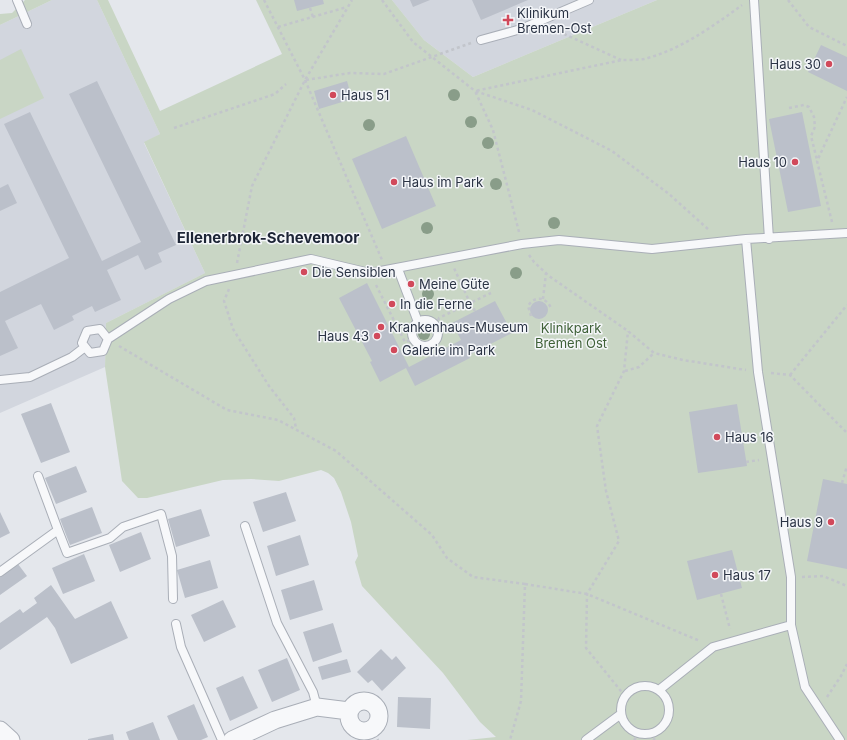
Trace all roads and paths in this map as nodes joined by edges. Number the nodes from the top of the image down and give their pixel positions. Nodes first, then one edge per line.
1 (17, 0) edge
2 (264, 0) edge
3 (352, 0) edge
4 (382, 0) edge
5 (589, 0) edge
6 (754, 0) edge
7 (788, 0) edge
8 (743, 4) dead end
9 (348, 6) junction
10 (310, 8) dead end
11 (313, 17) junction
12 (538, 22) junction
13 (26, 24) dead end
14 (278, 27) junction
15 (481, 40) joint
16 (847, 46) edge
17 (432, 57) junction
18 (622, 60) junction
19 (305, 80) junction
20 (286, 84) dead end
21 (475, 91) junction
22 (847, 97) edge
23 (789, 108) dead end
24 (174, 128) dead end
25 (817, 161) junction
26 (847, 233) edge
27 (834, 234) junction
28 (746, 239) junction
29 (769, 239) junction
30 (723, 243) junction
31 (522, 244) junction
32 (448, 257) junction
33 (398, 269) junction
34 (387, 271) junction
35 (546, 272) junction
36 (370, 274) junction
37 (491, 293) dead end
38 (543, 299) junction
39 (470, 303) junction
40 (847, 304) edge
41 (551, 308) dead end
42 (475, 311) dead end
43 (531, 316) dead end
44 (395, 322) junction
45 (418, 322) junction
46 (389, 326) dead end
47 (436, 326) junction
48 (628, 331) junction
49 (108, 339) junction
50 (413, 339) junction
51 (85, 347) junction
52 (654, 353) junction
53 (624, 371) junction
54 (758, 372) junction
55 (790, 375) junction
56 (0, 380) edge
57 (847, 433) edge
58 (847, 466) edge
59 (38, 476) dead end
60 (842, 483) dead end
61 (245, 526) dead end
62 (58, 530) junction
63 (0, 572) edge
64 (791, 577) junction
65 (525, 584) junction
66 (847, 586) edge
67 (587, 594) junction
68 (721, 594) dead end
69 (173, 599) dead end
70 (176, 624) dead end
71 (792, 625) junction
72 (734, 641) junction
73 (713, 647) junction
74 (847, 664) edge
75 (659, 690) junction
76 (625, 696) junction
77 (817, 706) junction
78 (316, 707) junction
79 (349, 711) junction
80 (621, 714) junction
81 (0, 730) edge
82 (375, 734) edge
83 (637, 737) edge
84 (652, 737) edge
85 (11, 740) edge
86 (222, 740) edge
87 (232, 740) edge
88 (510, 740) edge
89 (586, 740) edge
90 (840, 740) edge

1 - 13 lane
2 - 14 path
3 - 9 path
4 - 17 path
5 - 12 lane
6 - 29 lane
7 - 16 path
8 - 18 path
9 - 11 path
9 - 19 path
10 - 11 path
11 - 14 path
12 - 15 lane
12 - 18 path
14 - 19 path
15 - 17 path
17 - 19 path
17 - 21 path
18 - 21 path
19 - 34 path
20 - 24 path
21 - 30 path
21 - 31 path
22 - 25 path
23 - 25 path
25 - 27 path
26 - 27 lane
27 - 29 lane
28 - 29 lane
28 - 30 lane
28 - 54 lane
30 - 31 lane
31 - 32 lane
31 - 35 path
32 - 33 lane
32 - 39 path
33 - 34 lane
33 - 45 lane
34 - 36 lane
35 - 38 path
35 - 48 path
36 - 44 path
36 - 49 lane
37 - 39 path
38 - 41 path
38 - 43 path
39 - 42 path
39 - 47 path
40 - 55 path
44 - 46 path
44 - 50 path
45 - 47 lane
45 - 50 lane
47 - 50 lane
48 - 52 path
48 - 53 path
49 - 51 lane
49 - 51 lane
49 - 65 path
51 - 56 lane
52 - 53 path
52 - 54 path
53 - 67 path
54 - 55 path
54 - 64 lane
55 - 57 path
58 - 60 path
59 - 62 lane
61 - 78 lane
62 - 63 lane
62 - 69 lane
64 - 66 path
64 - 71 lane
65 - 67 path
65 - 88 path
67 - 73 path
67 - 76 path
68 - 72 path
70 - 86 lane
71 - 72 lane
71 - 77 lane
72 - 73 lane
73 - 75 lane
74 - 77 path
75 - 76 lane
75 - 84 lane
76 - 80 lane
77 - 90 lane
78 - 79 street
78 - 87 street
79 - 82 street
79 - 82 street
80 - 83 lane
80 - 89 lane
81 - 85 street
83 - 84 lane

